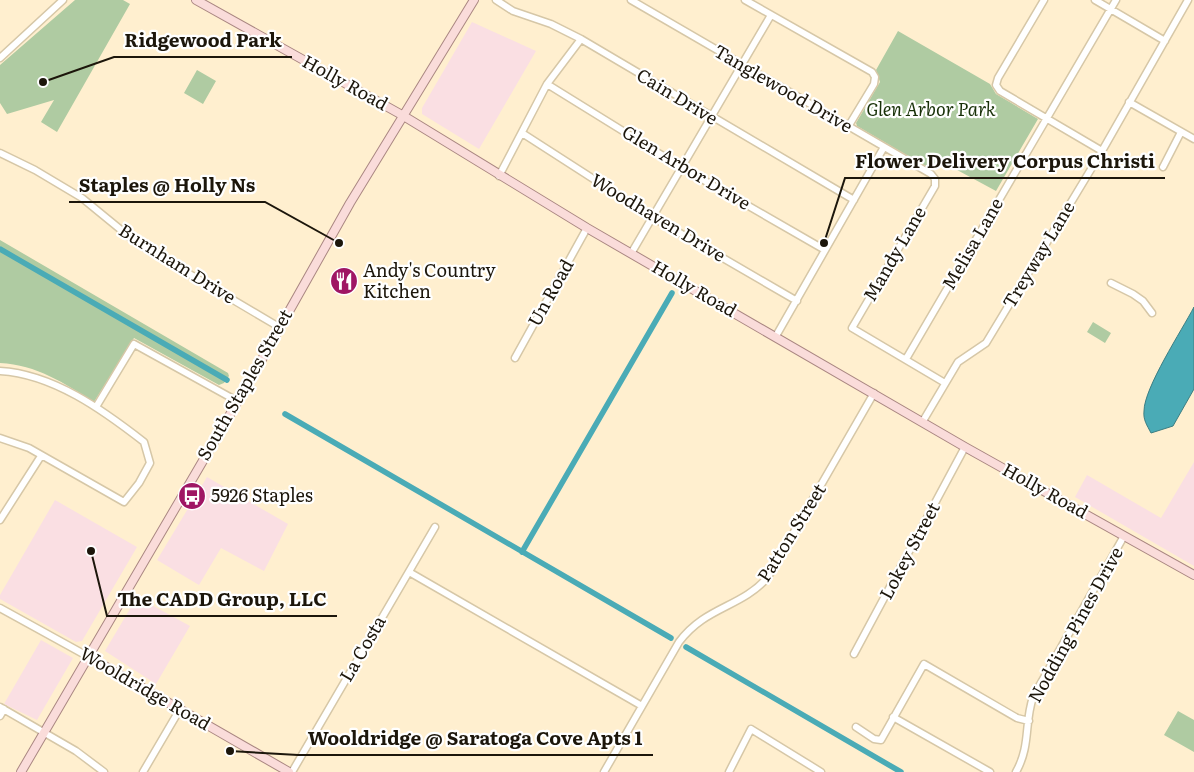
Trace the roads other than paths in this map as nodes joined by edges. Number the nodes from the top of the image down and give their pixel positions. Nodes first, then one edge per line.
1 (64, 0) edge
2 (196, 0) edge
3 (474, 0) edge
4 (496, 0) edge
5 (630, 0) edge
6 (745, 0) edge
7 (1044, 0) edge
8 (1095, 0) edge
9 (1116, 0) edge
10 (1188, 0) edge
11 (1110, 9) junction
12 (771, 15) junction
13 (581, 39) junction
14 (1165, 41) junction
15 (1, 54) edge
16 (742, 66) junction
17 (547, 84) junction
18 (1130, 102) junction
19 (402, 115) junction
20 (711, 117) junction
21 (1047, 119) junction
22 (848, 127) junction
23 (1181, 132) junction
24 (522, 133) junction
25 (1194, 140) edge
26 (884, 147) junction
27 (1102, 151) junction
28 (0, 152) edge
29 (682, 166) junction
30 (1163, 167) dead end
31 (499, 176) junction
32 (935, 179) joint
33 (854, 200) junction
34 (654, 218) junction
35 (588, 228) junction
36 (825, 250) junction
37 (632, 252) junction
38 (1111, 284) dead end
39 (797, 301) junction
40 (1152, 313) dead end
41 (279, 327) junction
42 (776, 336) junction
43 (515, 358) dead end
44 (906, 359) junction
45 (0, 371) edge
46 (946, 383) junction
47 (874, 394) junction
48 (237, 402) junction
49 (96, 407) junction
50 (923, 421) junction
51 (0, 438) edge
52 (965, 447) junction
53 (41, 456) junction
54 (0, 520) edge
55 (435, 527) dead end
56 (1124, 536) junction
57 (409, 572) junction
58 (1194, 575) edge
59 (0, 608) edge
60 (854, 654) dead end
61 (89, 657) junction
62 (642, 706) junction
63 (2, 708) edge
64 (180, 709) junction
65 (0, 716) edge
66 (893, 717) junction
67 (1029, 721) junction
68 (856, 727) dead end
69 (43, 733) junction
70 (21, 772) edge
71 (104, 772) edge
72 (143, 772) edge
73 (290, 772) edge
74 (604, 772) edge
75 (729, 772) edge
76 (821, 772) edge
77 (990, 772) edge
78 (1016, 772) edge

1 - 15 street
2 - 19 main road, Holly Road
3 - 19 main road, South Staples Street
4 - 13 street, Cain Drive
5 - 16 street, Tanglewood Drive
6 - 12 street
7 - 21 street
8 - 11 street
9 - 11 street, Melisa Lane
10 - 14 street, Treyway Lane
11 - 14 street
11 - 21 street, Melisa Lane
12 - 16 street
12 - 22 street
13 - 17 street
13 - 20 street, Cain Drive
14 - 18 street, Treyway Lane
16 - 20 street
16 - 22 street, Tanglewood Drive
17 - 24 street
17 - 29 street, Glen Arbor Drive
18 - 23 street
18 - 27 street, Treyway Lane
19 - 31 main road, Holly Road
19 - 41 main road, South Staples Street
20 - 29 street
20 - 33 street, Cain Drive
21 - 27 street
21 - 44 street, Melisa Lane
22 - 26 street, Tanglewood Drive
23 - 25 street
23 - 30 street
24 - 31 street
24 - 34 street, Woodhaven Drive
26 - 32 street, Tanglewood Drive
26 - 33 street
27 - 46 street, Treyway Lane
28 - 41 street, Burnham Drive
29 - 34 street
29 - 36 street, Glen Arbor Drive
31 - 35 main road, Holly Road
32 - 44 street, Mandy Lane
33 - 36 street
34 - 37 street
34 - 39 street, Woodhaven Drive
35 - 37 main road, Holly Road
35 - 43 street, Un Road
36 - 39 street
37 - 42 main road, Holly Road
38 - 40 street
39 - 42 street
41 - 48 main road, South Staples Street
42 - 47 main road, Holly Road
44 - 46 street
45 - 49 street
46 - 50 street, Treyway Lane
47 - 50 main road, Holly Road
47 - 62 street, Patton Street
48 - 49 street
48 - 61 main road, South Staples Street
49 - 53 street
50 - 52 main road, Holly Road
51 - 53 street
52 - 56 main road, Holly Road
52 - 60 street, Lokey Street
53 - 54 street
55 - 57 street, La Costa
56 - 58 main road, Holly Road
56 - 67 street, Nodding Pines Drive
57 - 62 street
57 - 73 street, La Costa
59 - 61 street, Wooldridge Road
61 - 64 main road, Wooldridge Road
61 - 69 main road, South Staples Street
62 - 74 street, Patton Street
63 - 65 street
63 - 69 street
64 - 72 street
64 - 73 main road, Wooldridge Road
66 - 67 street
66 - 68 street
66 - 77 street
67 - 78 street, Nodding Pines Drive
69 - 70 main road, South Staples Street
69 - 71 street
75 - 76 street

